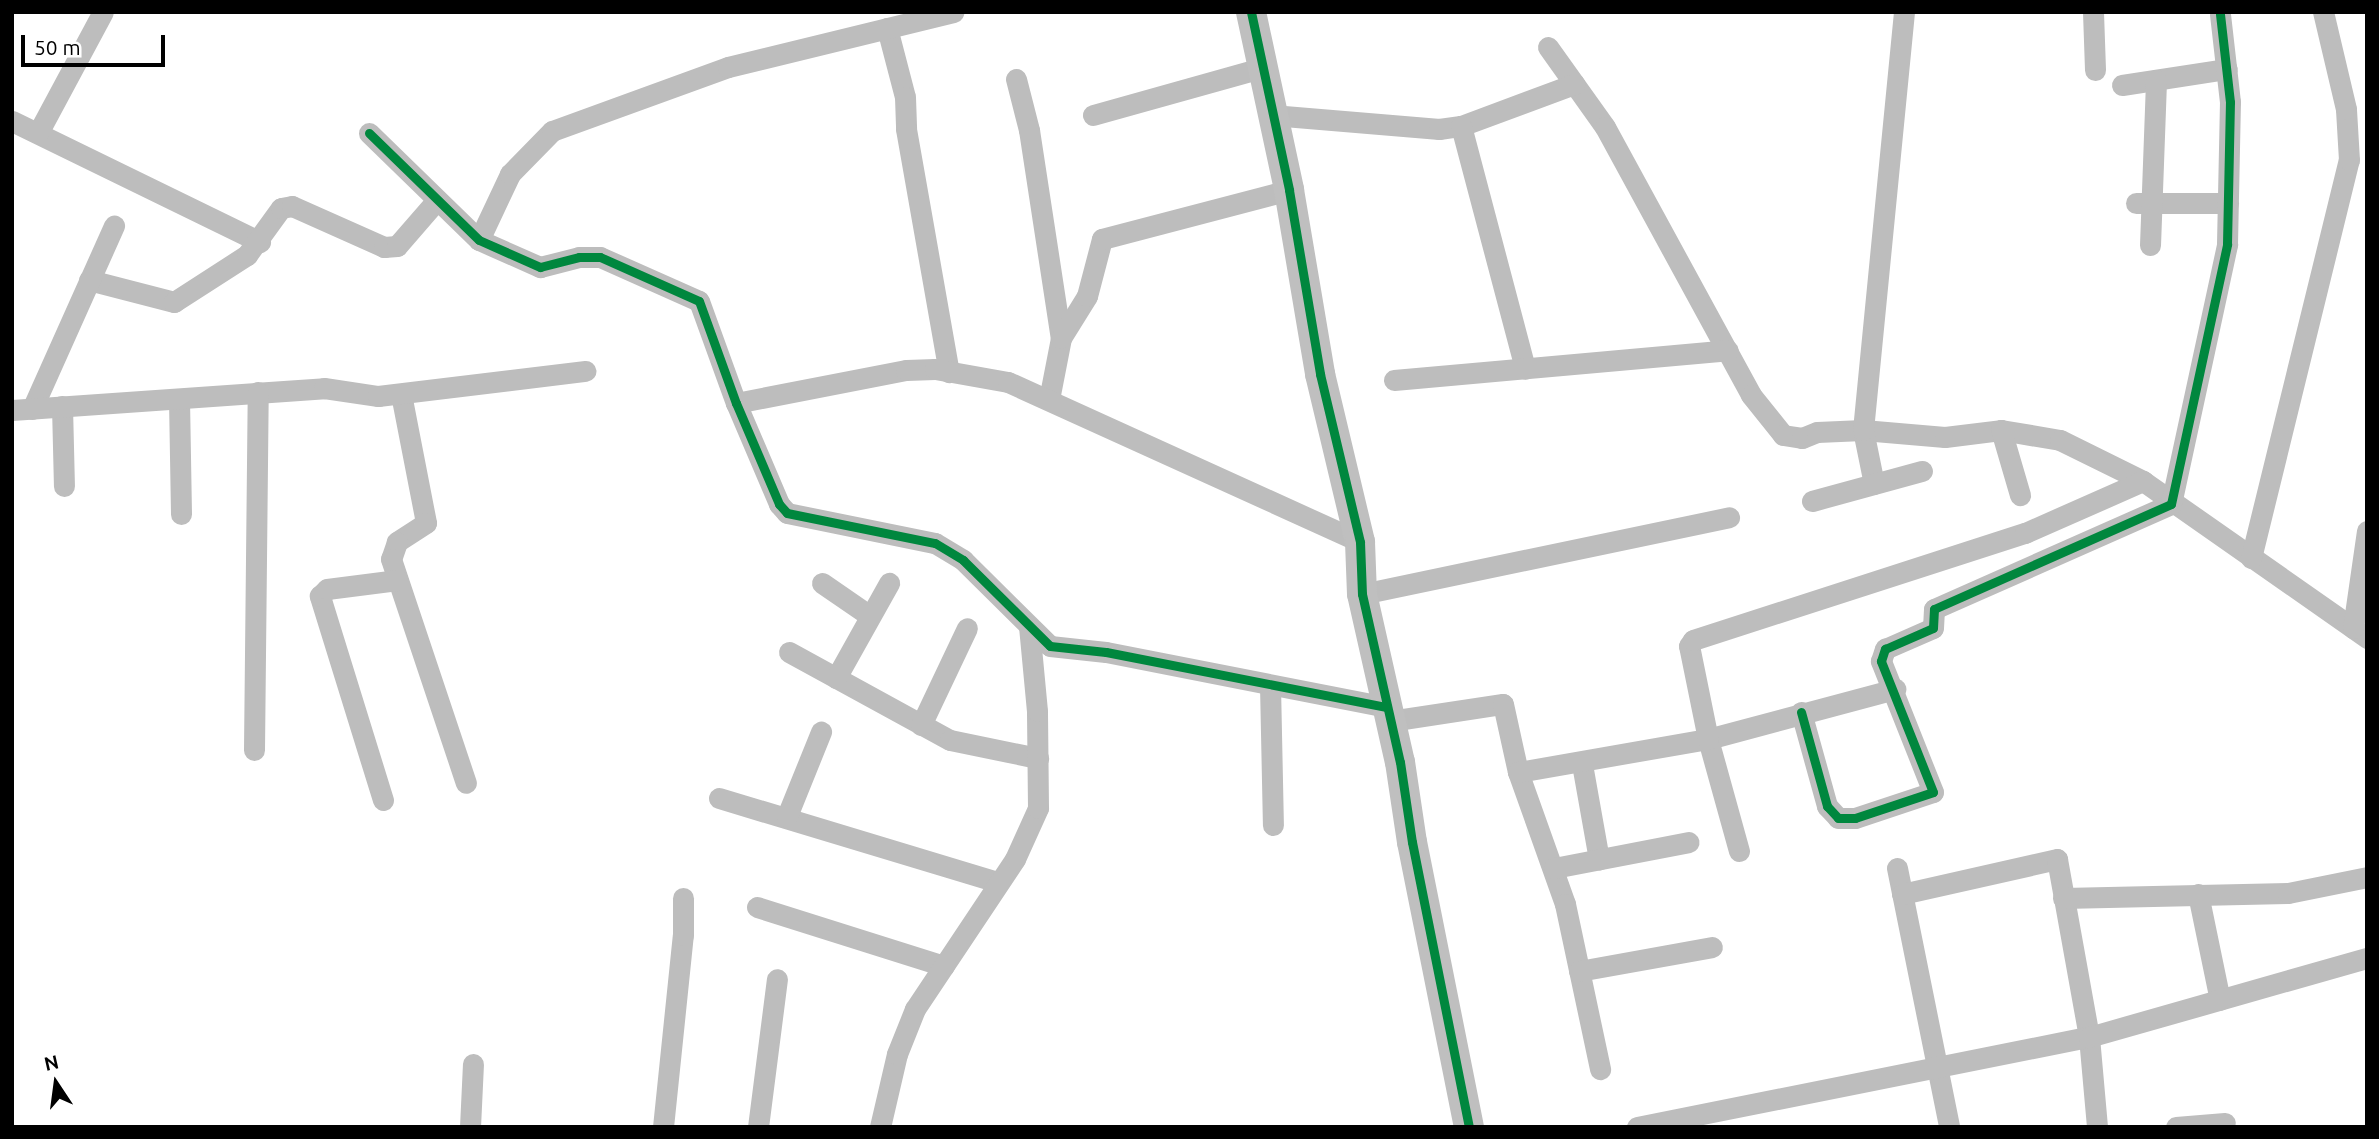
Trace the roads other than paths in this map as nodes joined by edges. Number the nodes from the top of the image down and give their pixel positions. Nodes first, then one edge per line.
1 (103, 12) edge
2 (953, 12) edge
3 (1251, 12) edge
4 (1904, 12) edge
5 (2093, 12) edge
6 (2323, 12) edge
7 (2220, 13) edge
8 (887, 28) junction
9 (1548, 47) dead end
10 (1261, 68) junction
11 (2227, 69) junction
12 (2095, 70) dead end
13 (1016, 79) dead end
14 (2156, 80) junction
15 (1574, 84) junction
16 (2122, 85) dead end
17 (1093, 115) dead end
18 (1272, 115) junction
19 (12, 121) edge
20 (1461, 127) junction
21 (38, 133) junction
22 (369, 133) dead end
23 (1289, 190) junction
24 (437, 200) junction
25 (2145, 203) junction
26 (2228, 203) junction
27 (114, 226) dead end
28 (479, 240) junction
29 (260, 242) junction
30 (2150, 246) dead end
31 (89, 280) junction
32 (1061, 338) junction
33 (1728, 350) junction
34 (1525, 369) junction
35 (585, 371) dead end
36 (949, 372) junction
37 (1394, 380) dead end
38 (258, 392) junction
39 (401, 394) junction
40 (179, 399) junction
41 (1049, 400) junction
42 (736, 403) junction
43 (62, 406) junction
44 (22, 409) edge
45 (2001, 429) junction
46 (1863, 430) junction
47 (1922, 471) dead end
48 (2143, 481) junction
49 (1874, 485) junction
50 (64, 486) dead end
51 (2020, 495) dead end
52 (1812, 501) dead end
53 (2171, 505) junction
54 (181, 514) dead end
55 (1729, 517) dead end
56 (2367, 531) edge
57 (1360, 542) junction
58 (2251, 558) junction
59 (397, 580) junction
60 (822, 583) dead end
61 (889, 583) dead end
62 (1362, 594) junction
63 (870, 616) junction
64 (1029, 626) junction
65 (967, 628) dead end
66 (2360, 633) edge
67 (789, 652) dead end
68 (836, 678) junction
69 (1269, 685) junction
70 (1895, 689) junction
71 (1801, 712) junction
72 (1389, 714) junction
73 (921, 725) junction
74 (821, 732) dead end
75 (1708, 739) junction
76 (254, 750) dead end
77 (1038, 758) junction
78 (1582, 764) junction
79 (1518, 772) junction
80 (466, 783) dead end
81 (719, 798) dead end
82 (383, 800) dead end
83 (787, 816) junction
84 (1273, 825) dead end
85 (1689, 842) dead end
86 (1739, 851) dead end
87 (1599, 859) junction
88 (1554, 868) junction
89 (1897, 868) dead end
90 (2367, 877) edge
91 (997, 882) junction
92 (1902, 894) junction
93 (2198, 894) junction
94 (683, 898) dead end
95 (2063, 898) junction
96 (757, 907) dead end
97 (1712, 947) dead end
98 (2367, 958) edge
99 (944, 966) junction
100 (1579, 971) junction
101 (777, 979) dead end
102 (2220, 1000) junction
103 (2089, 1038) junction
104 (473, 1064) dead end
105 (1937, 1064) junction
106 (1600, 1069) dead end
107 (2225, 1123) dead end
108 (470, 1127) edge
109 (663, 1127) edge
110 (758, 1127) edge
111 (880, 1127) edge
112 (1469, 1127) edge
113 (1637, 1127) edge
114 (1949, 1127) edge
115 (2097, 1127) edge
116 (2176, 1127) edge

1 - 21 street
2 - 8 street
3 - 10 street
4 - 46 street
5 - 12 street
6 - 58 street
7 - 11 street
8 - 28 street
8 - 36 street
9 - 15 street
10 - 17 street
10 - 18 street
11 - 14 street
11 - 26 street
13 - 32 street
14 - 16 street
14 - 25 street
15 - 20 street
15 - 33 street
18 - 20 street
18 - 23 street
19 - 21 street
20 - 34 street
21 - 29 street
22 - 24 street
23 - 32 street
23 - 57 street
24 - 28 street
24 - 29 street
25 - 26 street
25 - 30 street
26 - 53 street
27 - 31 street
28 - 42 street
29 - 31 street
31 - 44 street
32 - 41 street
33 - 34 street
33 - 46 street
34 - 37 street
35 - 39 street
36 - 41 street
36 - 42 street
38 - 39 street
38 - 40 street
38 - 76 street
39 - 59 street
40 - 43 street
40 - 54 street
41 - 57 street
42 - 64 street
43 - 44 street
43 - 50 street
45 - 46 street
45 - 48 street
45 - 51 street
46 - 49 street
47 - 49 street
48 - 53 street
48 - 75 street
49 - 52 street
53 - 58 street
53 - 70 street
55 - 62 street
56 - 66 street
57 - 62 street
58 - 66 street
59 - 80 street
59 - 82 street
60 - 63 street
61 - 63 street
62 - 72 street
63 - 68 street
64 - 69 street
64 - 77 street
65 - 73 street
67 - 68 street
68 - 73 street
69 - 72 street
69 - 84 street
70 - 71 street
70 - 71 street
71 - 75 street
72 - 79 street
72 - 112 street
73 - 77 street
74 - 83 street
75 - 78 street
75 - 86 street
77 - 91 street
78 - 79 street
78 - 87 street
79 - 88 street
81 - 83 street
83 - 91 street
85 - 87 street
87 - 88 street
88 - 100 street
89 - 92 street
90 - 93 street
91 - 99 street
92 - 95 street
92 - 105 street
93 - 95 street
93 - 102 street
94 - 109 street
95 - 103 street
96 - 99 street
97 - 100 street
98 - 102 street
99 - 111 street
100 - 106 street
101 - 110 street
102 - 103 street
103 - 105 street
103 - 115 street
104 - 108 street
105 - 113 street
105 - 114 street
107 - 116 street

